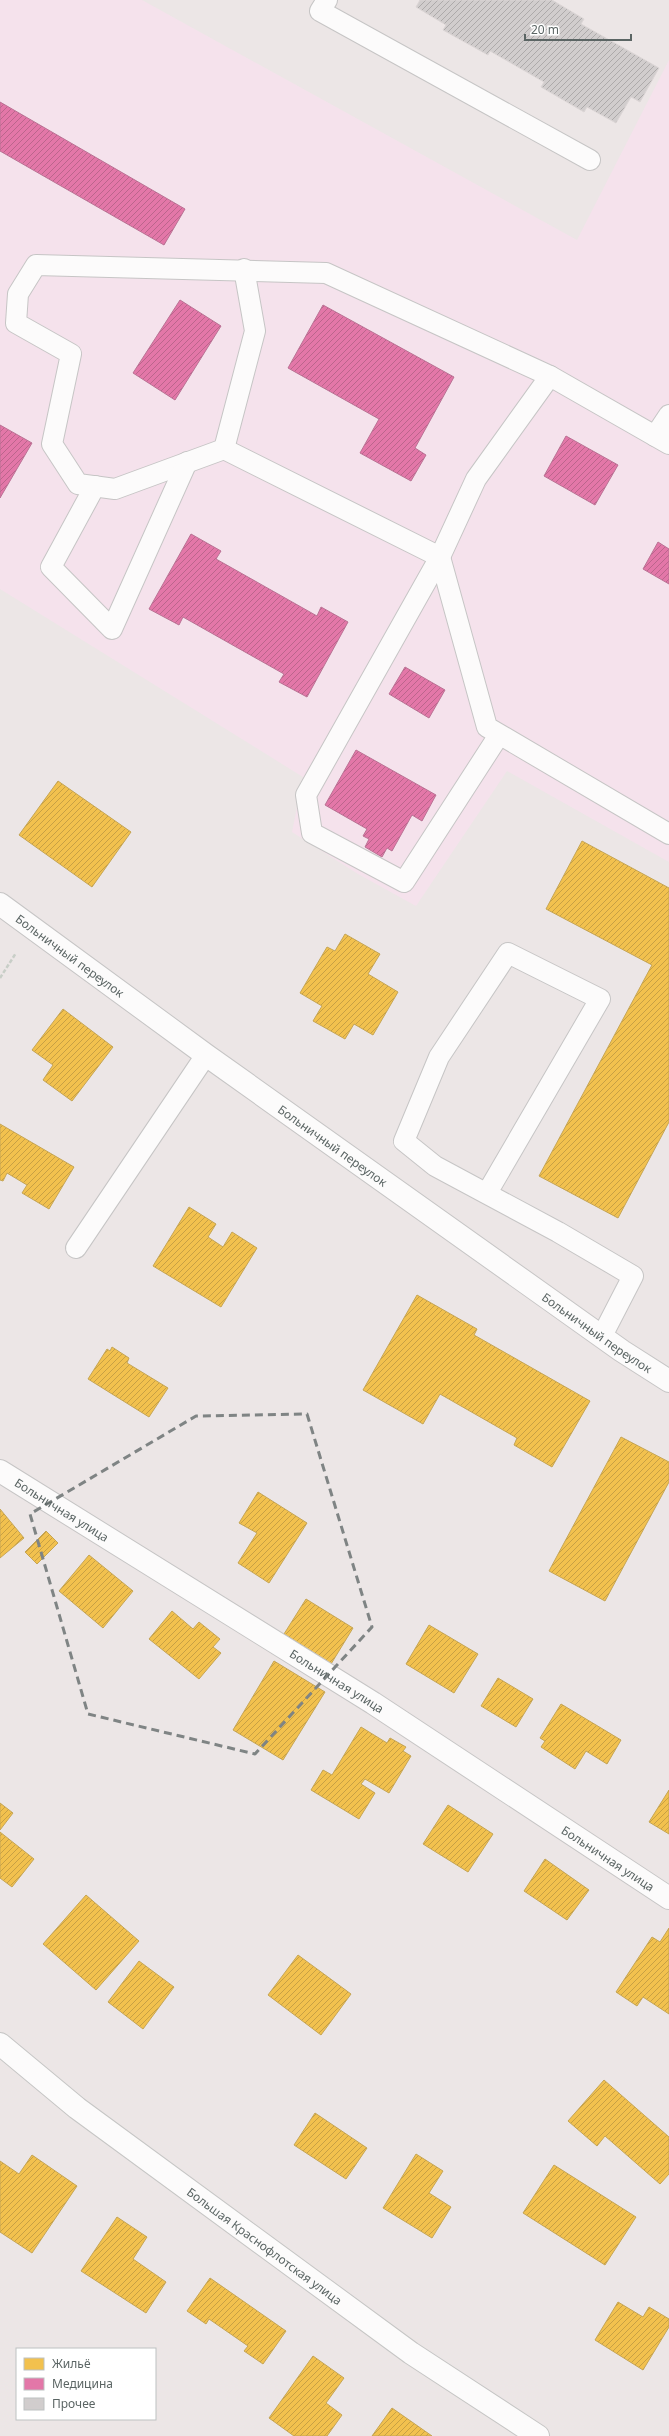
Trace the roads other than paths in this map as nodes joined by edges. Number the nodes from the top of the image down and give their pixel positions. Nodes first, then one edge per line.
1 (327, 0) edge
2 (590, 160) dead end
3 (244, 269) junction
4 (550, 376) junction
5 (669, 414) edge
6 (662, 440) edge
7 (224, 449) junction
8 (187, 462) junction
9 (95, 486) junction
10 (440, 558) junction
11 (499, 735) junction
12 (669, 834) edge
13 (0, 904) edge
14 (206, 1055) junction
15 (487, 1193) junction
16 (76, 1248) dead end
17 (602, 1336) junction
18 (669, 1380) edge
19 (0, 1472) edge
20 (669, 1898) edge
21 (0, 2044) edge
22 (538, 2436) edge

1 - 2 lane
3 - 4 lane
3 - 7 lane
3 - 9 lane
4 - 6 lane
4 - 10 lane
5 - 6 lane
7 - 8 lane
7 - 10 lane
8 - 9 lane
8 - 9 lane
10 - 11 lane
10 - 11 lane
11 - 12 lane
13 - 14 street, Больничный переулок
14 - 16 lane
14 - 17 street, Больничный переулок
15 - 15 lane
15 - 17 lane
17 - 18 street, Больничный переулок
19 - 20 street, Больничная улица
21 - 22 street, Большая Краснофлотская улица

